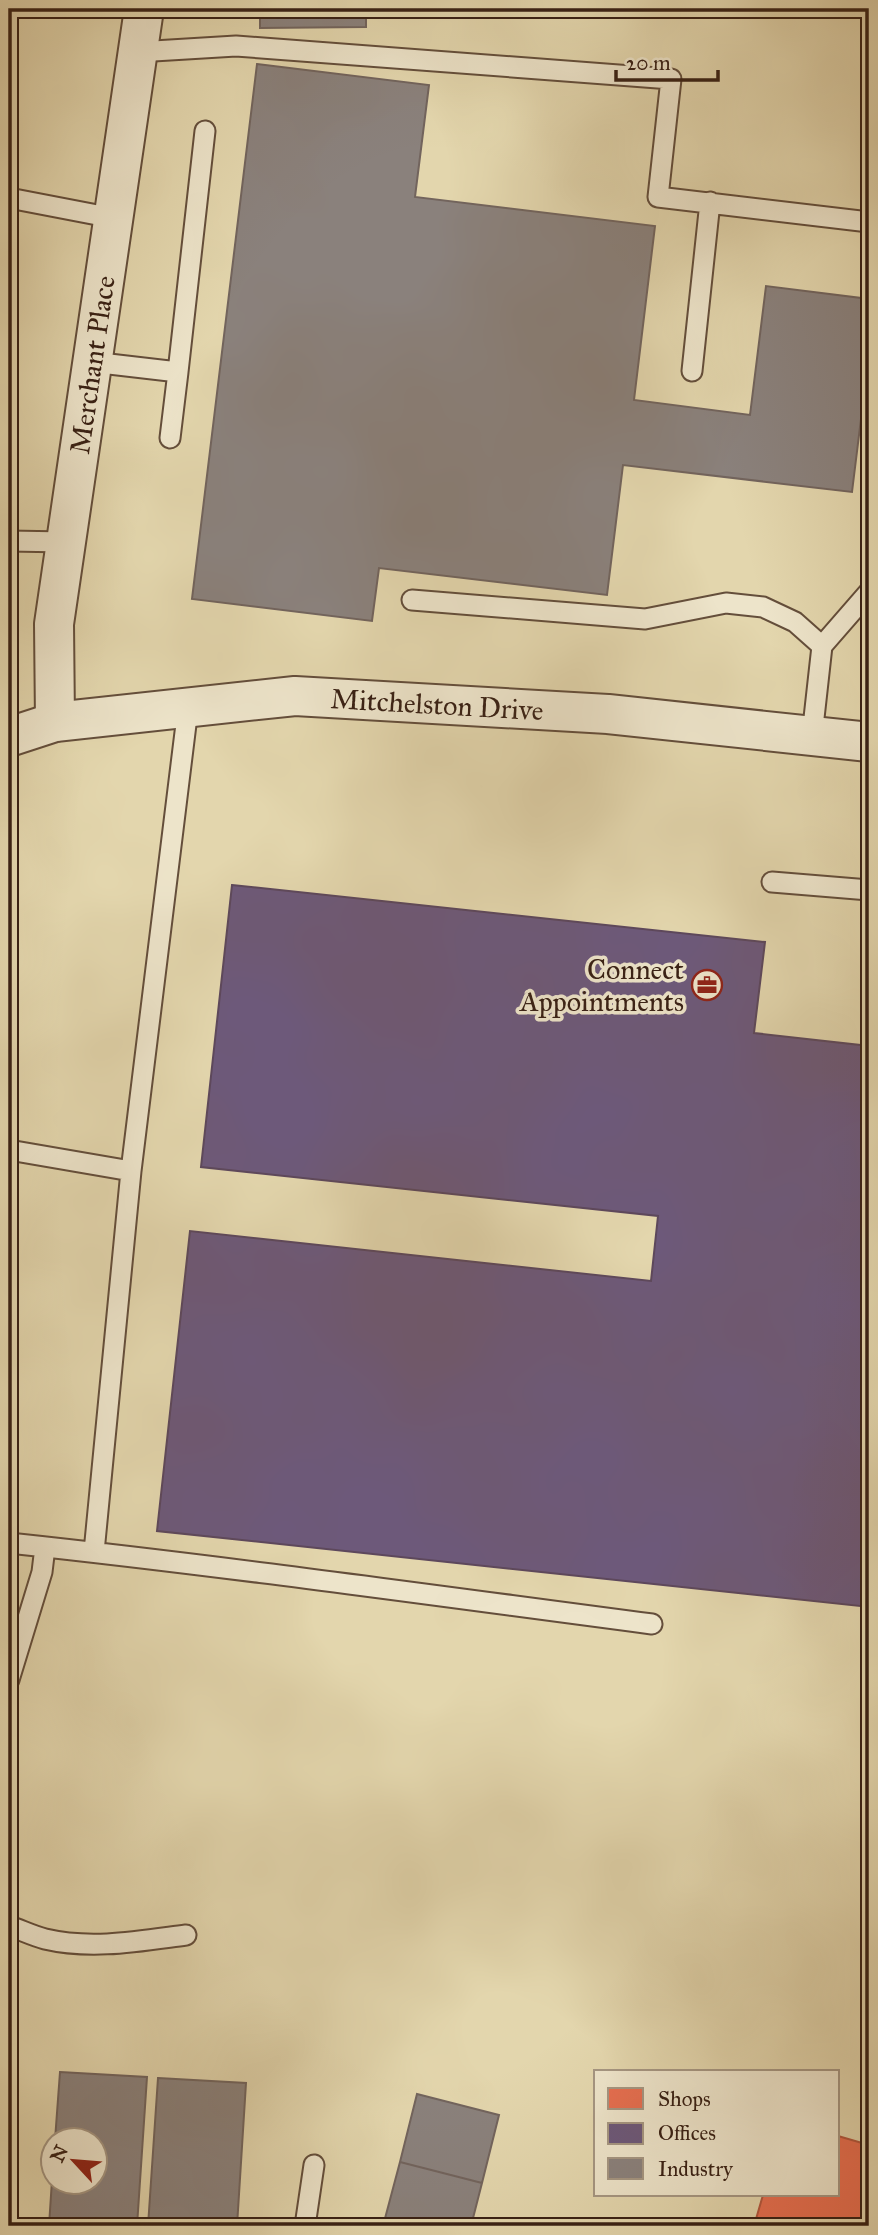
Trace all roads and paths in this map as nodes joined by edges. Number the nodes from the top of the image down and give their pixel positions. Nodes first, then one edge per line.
1 (144, 9) edge
2 (137, 52) junction
3 (205, 131) dead end
4 (9, 198) edge
5 (710, 202) junction
6 (113, 218) junction
7 (869, 222) edge
8 (92, 362) junction
9 (692, 371) dead end
10 (178, 372) junction
11 (170, 438) dead end
12 (9, 541) edge
13 (66, 542) junction
14 (869, 592) edge
15 (412, 600) dead end
16 (822, 646) junction
17 (188, 708) junction
18 (55, 722) junction
19 (812, 736) junction
20 (9, 737) edge
21 (869, 743) edge
22 (772, 882) dead end
23 (869, 890) edge
24 (9, 1150) edge
25 (131, 1171) junction
26 (9, 1543) edge
27 (45, 1547) junction
28 (94, 1552) junction
29 (652, 1624) dead end
30 (9, 1680) edge
31 (9, 1926) edge
32 (187, 1935) dead end
33 (314, 2165) dead end
34 (304, 2226) edge

1 - 2 street, Merchant Place
2 - 5 lane
2 - 6 street, Merchant Place
3 - 10 lane
4 - 6 lane
5 - 7 lane
5 - 9 lane
6 - 8 street, Merchant Place
8 - 10 lane
8 - 13 street, Merchant Place
10 - 11 lane
12 - 13 lane
13 - 18 street, Merchant Place
14 - 16 lane
15 - 16 lane
16 - 19 lane
17 - 18 street, Mitchelston Drive
17 - 19 street, Mitchelston Drive
17 - 25 lane
18 - 20 street, Mitchelston Drive
19 - 21 street, Mitchelston Drive
22 - 23 lane
24 - 25 lane
25 - 28 lane
26 - 27 lane
27 - 28 lane
27 - 30 lane
28 - 29 lane
31 - 32 lane
33 - 34 lane

